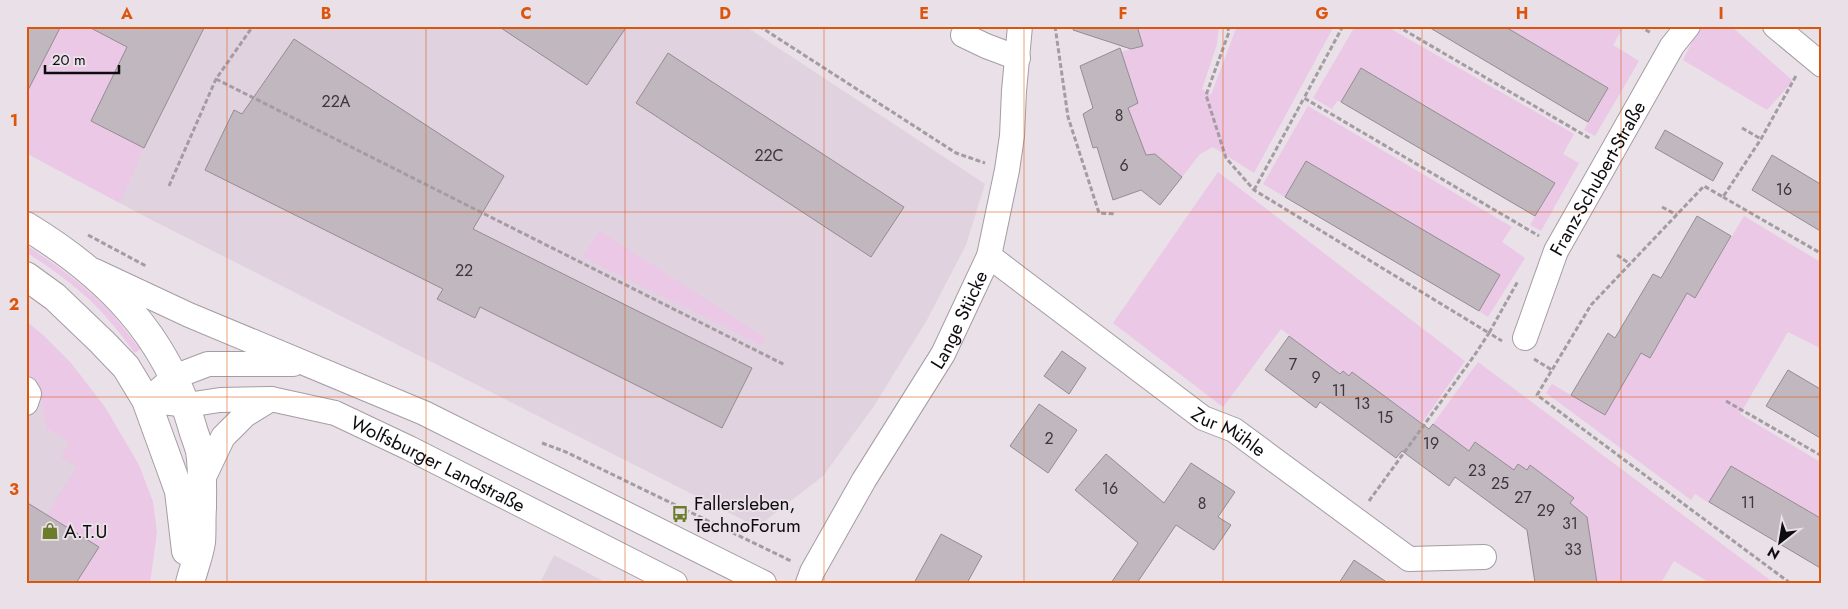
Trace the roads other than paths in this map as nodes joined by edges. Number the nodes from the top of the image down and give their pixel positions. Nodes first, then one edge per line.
1 (1020, 26) edge
2 (1688, 26) edge
3 (1775, 26) edge
4 (963, 35) dead end
5 (1018, 58) junction
6 (1822, 65) edge
7 (26, 226) edge
8 (989, 256) junction
9 (82, 265) junction
10 (26, 276) edge
11 (1525, 338) dead end
12 (305, 364) junction
13 (174, 377) junction
14 (26, 390) edge
15 (271, 399) junction
16 (146, 400) junction
17 (26, 403) edge
18 (186, 405) junction
19 (202, 481) junction
20 (1484, 557) dead end
21 (189, 583) edge
22 (675, 583) edge
23 (764, 583) edge
24 (808, 583) edge

1 - 5 street, Lange Stücke
2 - 11 street, Franz-Schubert-Straße
3 - 6 street
4 - 5 street
5 - 8 street, Lange Stücke
7 - 9 main road, Wolfsburger Landstraße
8 - 20 street, Zur Mühle
8 - 24 street, Lange Stücke
9 - 12 street, Wolfsburger Landstraße
9 - 13 main road, Wolfsburger Landstraße
10 - 16 main road
12 - 13 street, Wolfsburger Landstraße
12 - 23 street, Wolfsburger Landstraße
13 - 16 street, Wolfsburger Landstraße
13 - 18 main road, Wolfsburger Landstraße
14 - 17 street
15 - 18 street, Wolfsburger Landstraße
15 - 19 street
15 - 22 street, Wolfsburger Landstraße
16 - 18 street, Wolfsburger Landstraße
16 - 21 main road
18 - 19 main road
19 - 21 main road

